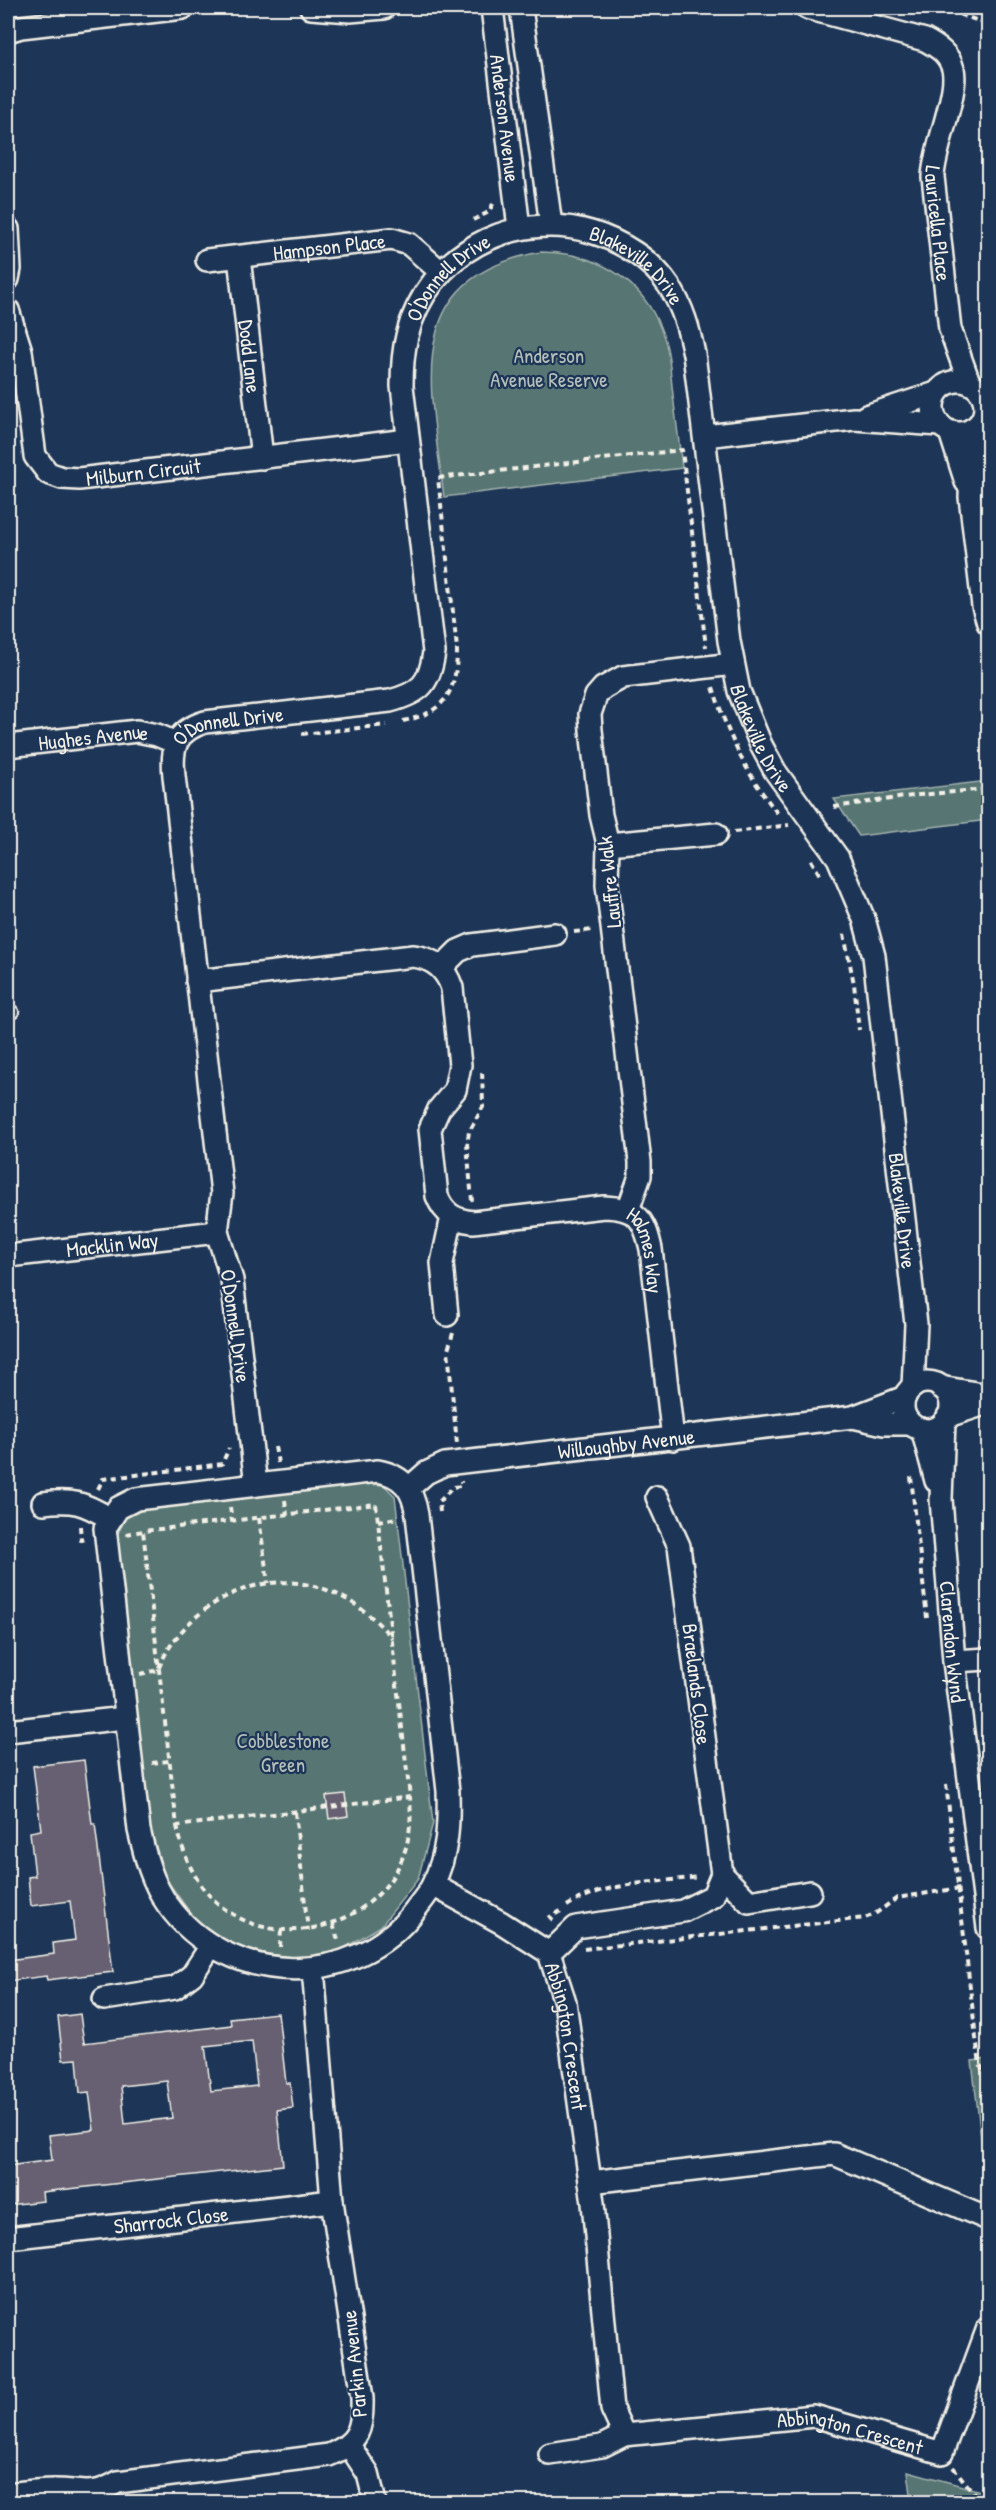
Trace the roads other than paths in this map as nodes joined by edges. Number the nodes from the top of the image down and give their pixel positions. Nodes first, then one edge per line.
1 (183, 8) edge
2 (311, 8) edge
3 (384, 8) edge
4 (492, 8) edge
5 (521, 8) edge
6 (807, 8) edge
7 (123, 11) edge
8 (8, 31) edge
9 (535, 226) junction
10 (8, 229) edge
11 (239, 257) junction
12 (207, 260) dead end
13 (441, 272) junction
14 (8, 279) edge
15 (8, 310) edge
16 (950, 329) junction
17 (978, 387) edge
18 (940, 389) junction
19 (854, 419) junction
20 (981, 421) edge
21 (945, 428) junction
22 (705, 436) junction
23 (408, 440) junction
24 (262, 458) junction
25 (970, 497) junction
26 (988, 623) edge
27 (733, 664) junction
28 (176, 743) junction
29 (8, 746) edge
30 (716, 834) road end
31 (608, 844) junction
32 (555, 934) road end
33 (441, 968) junction
34 (197, 981) junction
35 (628, 1210) junction
36 (452, 1217) junction
37 (217, 1232) junction
38 (8, 1256) edge
39 (447, 1315) dead end
40 (923, 1388) junction
41 (988, 1395) edge
42 (988, 1403) edge
43 (853, 1417) junction
44 (946, 1419) junction
45 (916, 1427) junction
46 (673, 1439) junction
47 (256, 1485) junction
48 (409, 1488) junction
49 (657, 1497) dead end
50 (941, 1499) junction
51 (43, 1503) dead end
52 (109, 1518) junction
53 (988, 1659) edge
54 (954, 1661) junction
55 (125, 1718) junction
56 (8, 1731) edge
57 (722, 1874) junction
58 (433, 1885) junction
59 (810, 1892) dead end
60 (988, 1928) edge
61 (211, 1946) junction
62 (549, 1953) junction
63 (313, 1968) junction
64 (104, 1999) dead end
65 (590, 2182) junction
66 (332, 2201) junction
67 (988, 2219) edge
68 (8, 2238) edge
69 (988, 2328) edge
70 (624, 2435) junction
71 (349, 2445) junction
72 (550, 2454) dead end
73 (8, 2494) edge
74 (91, 2498) edge
75 (375, 2502) edge

1 - 7 street
2 - 3 street
4 - 9 street, Anderson Avenue
5 - 9 street, Anderson Avenue
6 - 16 street, Lauricella Place
7 - 8 street
9 - 13 street, O'Donnell Drive
9 - 22 street, Blakeville Drive
10 - 14 street
11 - 12 street, Hampson Place
11 - 13 street, Hampson Place
11 - 24 street, Dodd Lane
13 - 23 street, O'Donnell Drive
15 - 24 street, Milburn Circuit
16 - 17 street, Lauricella Place
16 - 18 street, Lauricella Place
17 - 18 street
17 - 20 street
18 - 19 street
18 - 21 street
19 - 21 street
19 - 22 street
20 - 21 street
20 - 25 street
21 - 25 street
22 - 27 street, Blakeville Drive
23 - 24 street, Milburn Circuit
23 - 28 street, O'Donnell Drive
25 - 26 street
27 - 31 street, Lauffre Walk
27 - 40 street, Blakeville Drive
28 - 29 street, Hughes Avenue
28 - 34 street, O'Donnell Drive
30 - 31 street
31 - 35 street, Lauffre Walk
32 - 33 street
33 - 34 street
33 - 36 street
34 - 37 street, O'Donnell Drive
35 - 36 street, Holmes Way
35 - 46 street, Holmes Way
36 - 39 street
37 - 38 street, Macklin Way
37 - 47 street, O'Donnell Drive
40 - 41 street
40 - 43 street, Willoughby Avenue
40 - 44 street
40 - 45 street
42 - 44 street
43 - 45 street, Willoughby Avenue
43 - 46 street, Willoughby Avenue
44 - 45 street
44 - 50 street, Clarendon Wynd
45 - 50 street, Clarendon Wynd
46 - 48 street, Willoughby Avenue
47 - 48 street
47 - 52 street
48 - 58 street
49 - 57 street, Braelands Close
50 - 54 street, Clarendon Wynd
51 - 52 street
52 - 55 street
53 - 54 street
54 - 60 street, Clarendon Wynd
55 - 56 street
55 - 61 street
57 - 59 street
57 - 62 street
58 - 62 street, Abbington Crescent
58 - 63 street
61 - 63 street
61 - 64 street
62 - 65 street, Abbington Crescent
63 - 66 street, Parkin Avenue
65 - 67 street
65 - 70 street, Abbington Crescent
66 - 68 street, Sharrock Close
66 - 71 street, Parkin Avenue
69 - 70 street, Abbington Crescent
70 - 72 street, Abbington Crescent
71 - 74 street, Parkin Avenue
71 - 75 street
73 - 74 street, Parkin Avenue

